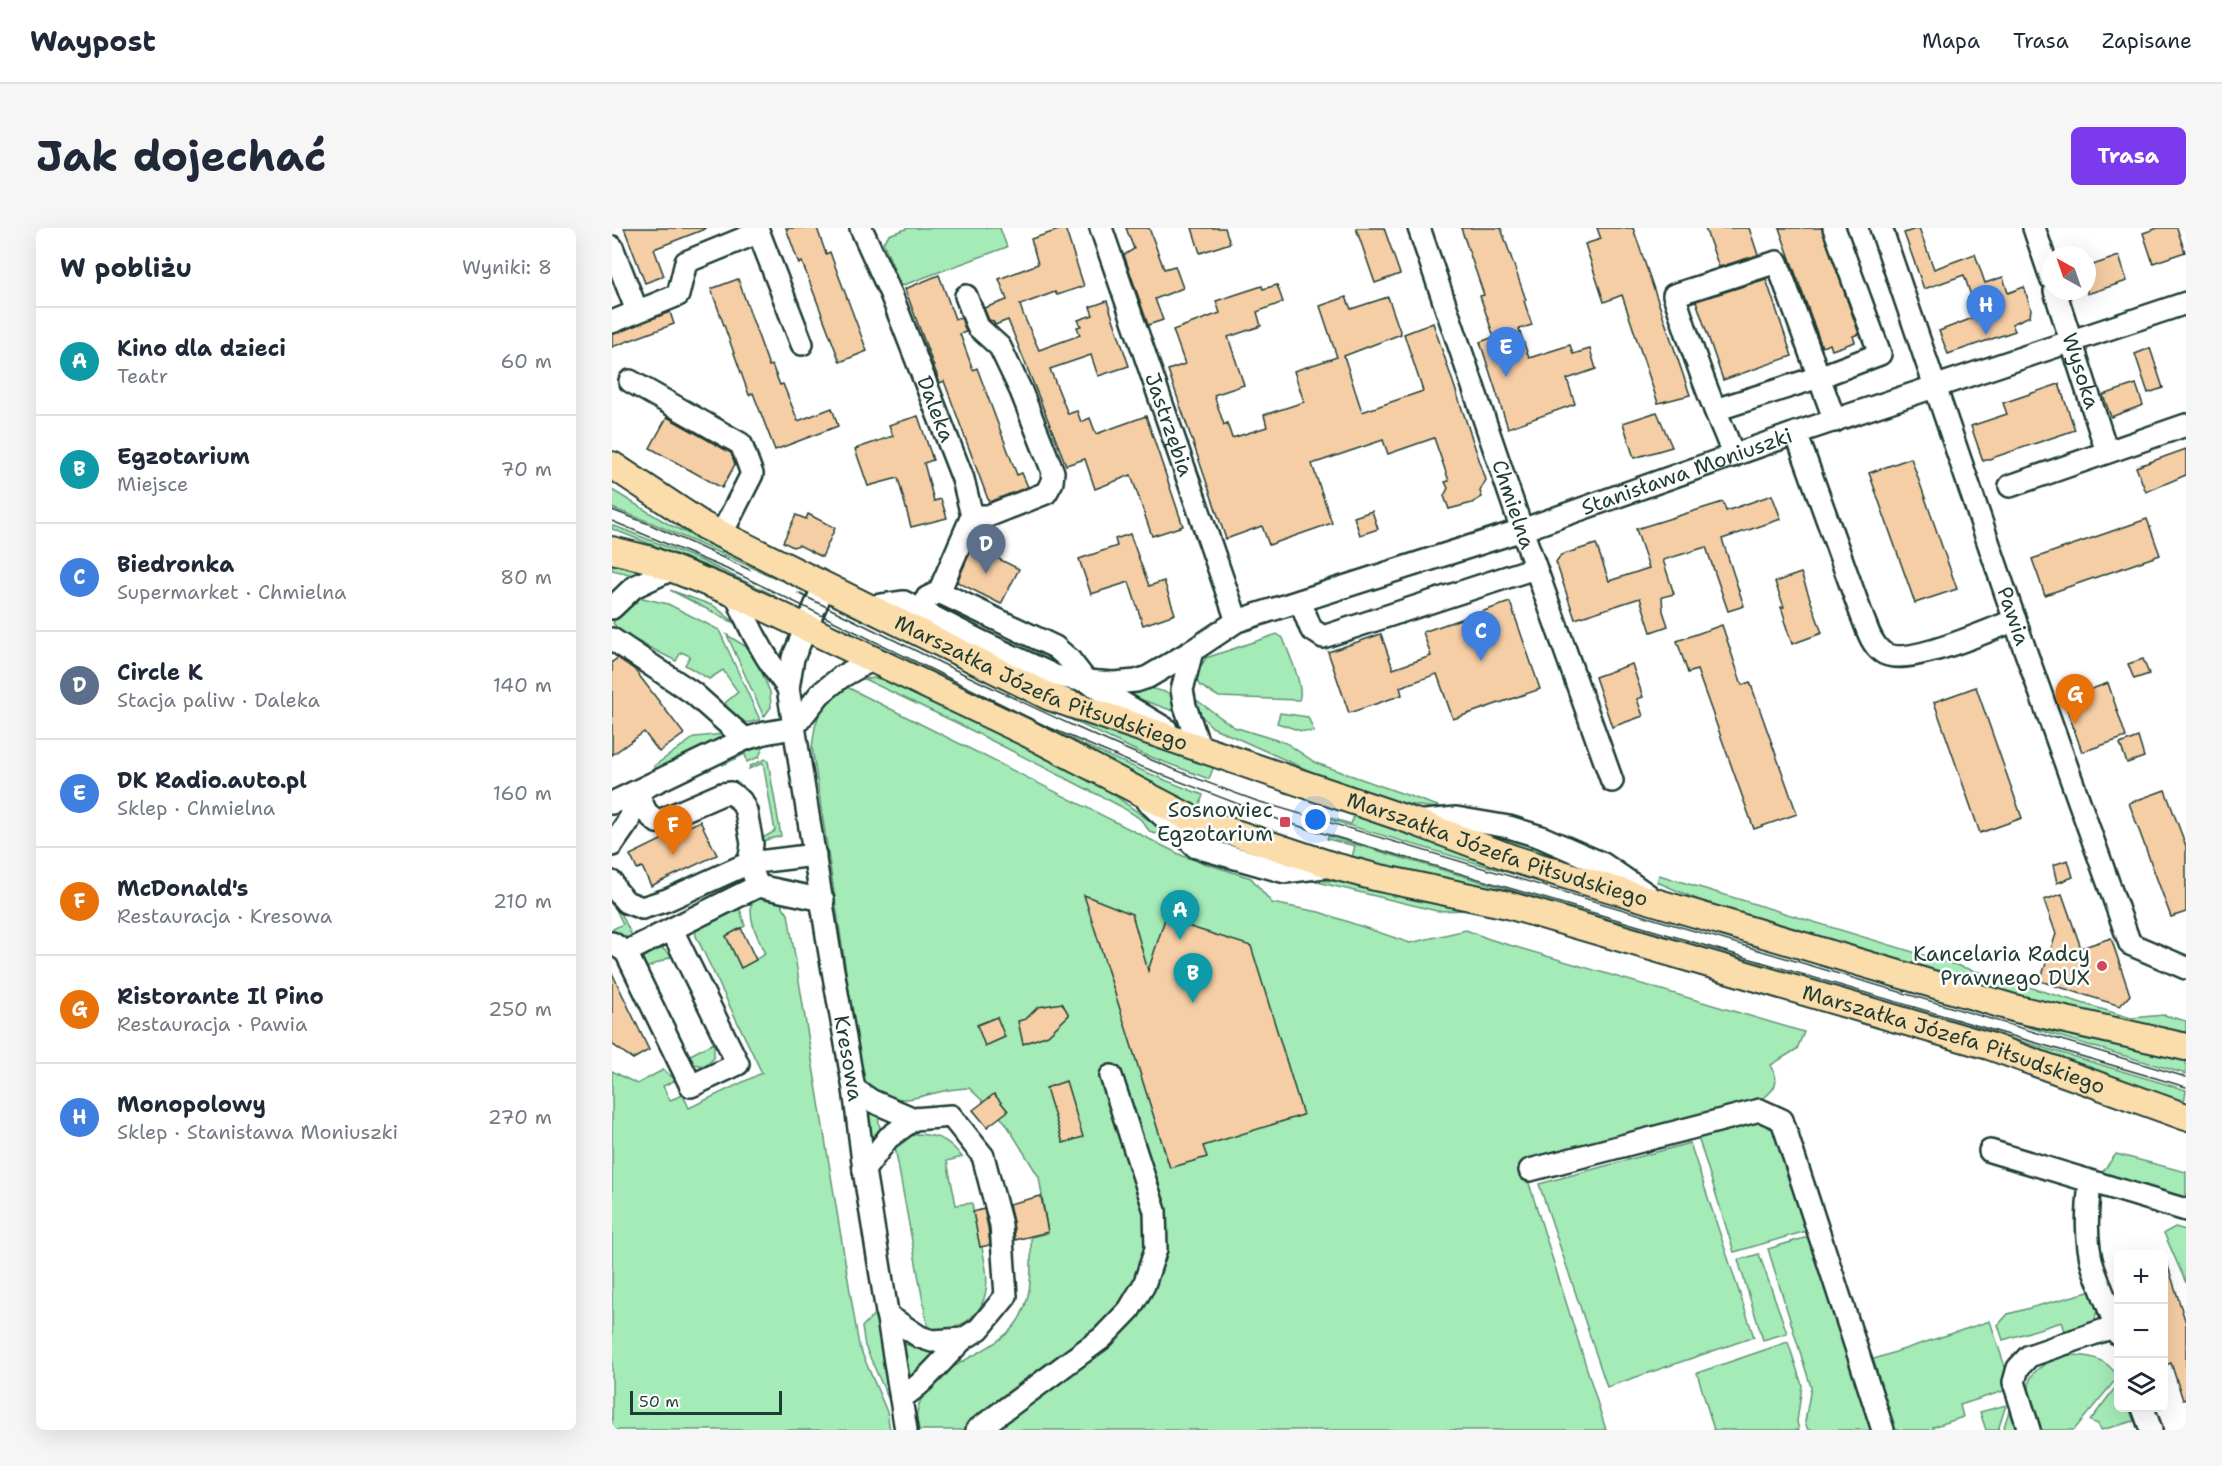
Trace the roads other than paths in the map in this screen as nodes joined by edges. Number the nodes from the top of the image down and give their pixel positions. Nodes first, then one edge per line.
1 (861, 228) edge
2 (1101, 228) edge
3 (1419, 228) edge
4 (1834, 228) edge
5 (1881, 228) edge
6 (2034, 228) edge
7 (757, 230) edge
8 (612, 247) edge
9 (2042, 252) edge
10 (966, 296) dead end
11 (2058, 300) edge
12 (2186, 303) edge
13 (637, 311) junction
14 (612, 321) edge
15 (2072, 341) junction
16 (802, 344) dead end
17 (1819, 377) junction
18 (630, 381) dead end
19 (1935, 387) junction
20 (1715, 410) junction
21 (1835, 421) junction
22 (2186, 424) edge
23 (1796, 433) junction
24 (2107, 452) junction
25 (1733, 456) junction
26 (612, 465) edge
27 (2010, 486) dead end
28 (972, 516) junction
29 (1522, 530) junction
30 (722, 535) junction
31 (612, 549) edge
32 (1535, 568) junction
33 (672, 569) junction
34 (824, 586) junction
35 (939, 592) junction
36 (736, 594) junction
37 (1300, 601) junction
38 (904, 602) junction
39 (868, 607) junction
40 (612, 608) edge
41 (2015, 620) junction
42 (1237, 621) junction
43 (806, 627) junction
44 (612, 639) edge
45 (1192, 651) junction
46 (873, 659) junction
47 (1086, 681) junction
48 (788, 688) junction
49 (793, 728) junction
50 (745, 740) junction
51 (1200, 749) junction
52 (1612, 781) dead end
53 (637, 792) junction
54 (612, 802) edge
55 (614, 838) edge
56 (815, 855) junction
57 (749, 862) junction
58 (612, 882) edge
59 (758, 886) junction
60 (822, 900) junction
61 (672, 930) junction
62 (619, 948) edge
63 (2186, 968) edge
64 (2186, 1047) edge
65 (1111, 1076) dead end
66 (855, 1089) junction
67 (2186, 1117) edge
68 (914, 1119) junction
69 (1990, 1151) dead end
70 (864, 1170) junction
71 (1530, 1170) dead end
72 (2090, 1182) junction
73 (2186, 1210) edge
74 (887, 1315) junction
75 (2114, 1322) edge
76 (2114, 1331) edge
77 (963, 1339) junction
78 (901, 1398) junction
79 (2145, 1412) edge
80 (906, 1430) edge
81 (977, 1430) edge
82 (1883, 1430) edge
83 (2029, 1430) edge
84 (2151, 1430) edge

1 - 28 street, Daleka
2 - 42 street, Jastrzębia
3 - 29 street, Chmielna
4 - 17 street
5 - 19 street, Pawia
6 - 9 street
7 - 13 street
7 - 16 street
8 - 13 street
10 - 28 street
11 - 15 street, Wysoka
12 - 15 street, Stanisława Moniuszki
13 - 14 street
15 - 19 street, Stanisława Moniuszki
15 - 24 street, Wysoka
17 - 20 street
17 - 20 street
17 - 21 street
18 - 30 street
19 - 21 street, Stanisława Moniuszki
19 - 41 street, Pawia
20 - 25 street
21 - 23 street, Stanisława Moniuszki
22 - 24 street
23 - 25 street, Stanisława Moniuszki
23 - 41 street
24 - 27 street
25 - 29 street, Stanisława Moniuszki
26 - 30 main road, Marszałka Józefa Piłsudskiego
28 - 35 street
29 - 32 street, Chmielna
29 - 37 street, Stanisława Moniuszki
30 - 34 main road, Marszałka Józefa Piłsudskiego
31 - 33 main road, Marszałka Józefa Piłsudskiego
32 - 37 street
32 - 52 street, Chmielna
33 - 36 main road, Marszałka Józefa Piłsudskiego
33 - 40 street
34 - 39 main road, Marszałka Józefa Piłsudskiego
34 - 43 street
35 - 38 street
35 - 47 street
36 - 43 main road, Marszałka Józefa Piłsudskiego
36 - 48 street
37 - 42 street, Stanisława Moniuszki
38 - 39 street
38 - 47 street, Stanisława Moniuszki
39 - 51 main road, Marszałka Józefa Piłsudskiego
41 - 63 street, Pawia
42 - 45 street, Stanisława Moniuszki
43 - 46 main road, Marszałka Józefa Piłsudskiego
43 - 48 street
44 - 50 street
45 - 47 street, Stanisława Moniuszki
45 - 51 street
46 - 49 street
46 - 67 main road, Marszałka Józefa Piłsudskiego
47 - 51 street
48 - 49 street, Kresowa
49 - 50 street
49 - 56 street, Kresowa
50 - 53 street
51 - 64 main road, Marszałka Józefa Piłsudskiego
53 - 54 street
53 - 55 street
53 - 57 street
56 - 57 street
56 - 60 street, Kresowa
57 - 58 street
57 - 59 street
59 - 60 street
59 - 61 street
60 - 66 street, Kresowa
61 - 62 street
61 - 62 street
65 - 81 street
66 - 68 street
66 - 70 street, Kresowa
68 - 70 street
68 - 77 street
69 - 72 street
70 - 74 street, Kresowa
71 - 82 street
72 - 73 street
72 - 75 street
74 - 77 street
74 - 78 street, Kresowa
76 - 83 street
77 - 78 street
78 - 80 street, Kresowa
79 - 84 street

